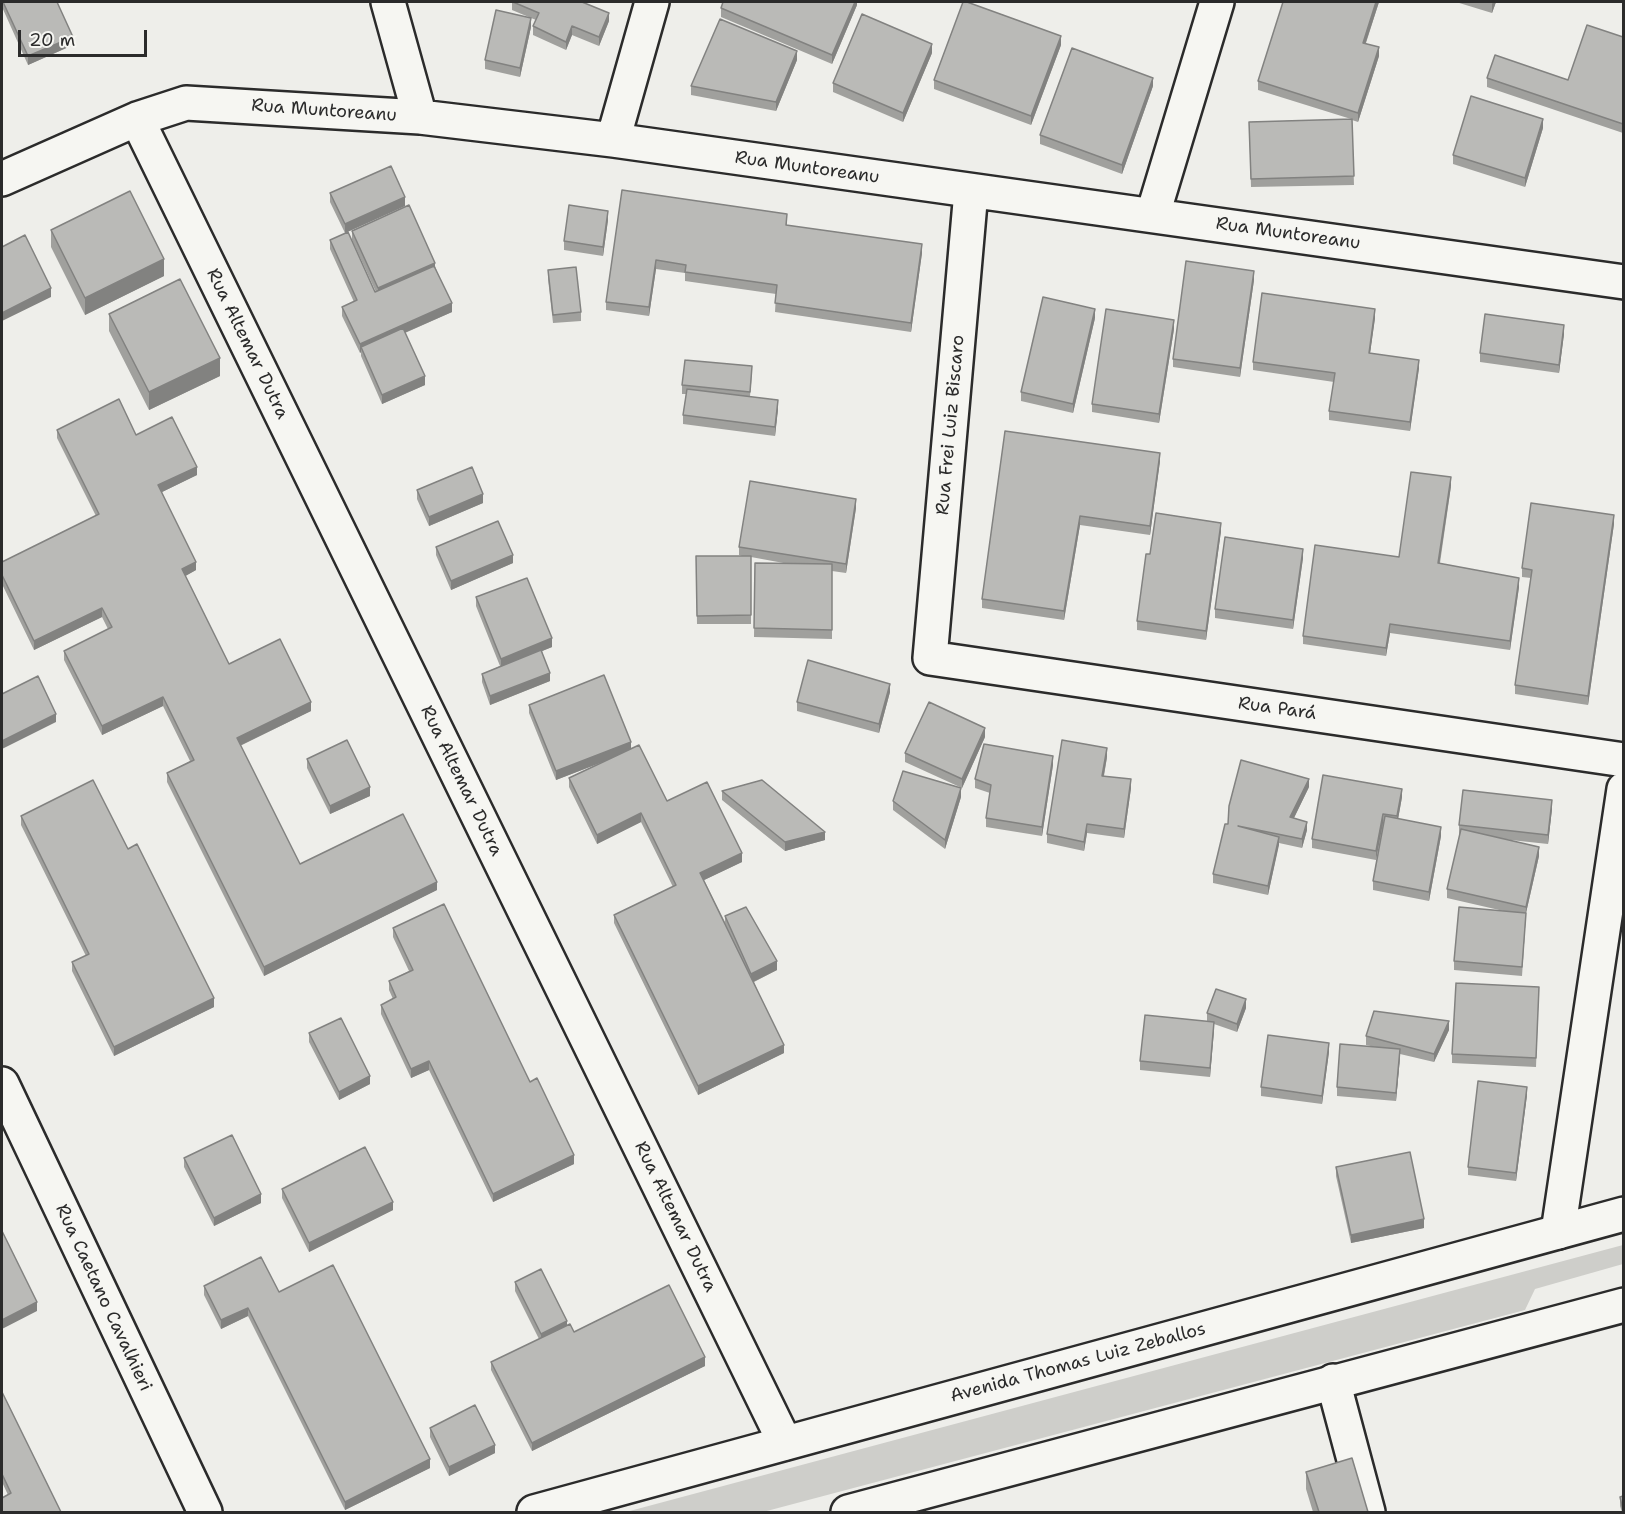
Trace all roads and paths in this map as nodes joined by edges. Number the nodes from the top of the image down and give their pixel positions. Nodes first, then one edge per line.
1 (388, 2) edge
2 (652, 2) edge
3 (1217, 2) edge
4 (420, 117) junction
5 (137, 119) junction
6 (613, 140) junction
7 (2, 179) edge
8 (971, 191) junction
9 (1153, 214) junction
10 (1623, 282) edge
11 (930, 658) joint
12 (1623, 760) edge
13 (1623, 789) edge
14 (2, 1084) edge
15 (1623, 1214) edge
16 (1558, 1232) junction
17 (1623, 1305) edge
18 (1333, 1381) junction
19 (785, 1443) junction
20 (204, 1512) edge
21 (534, 1512) edge
22 (848, 1512) edge
23 (1368, 1512) edge

1 - 4 street
2 - 6 street
3 - 9 street
4 - 5 street, Rua Muntoreanu
4 - 6 street, Rua Muntoreanu
5 - 7 street, Rua Muntoreanu
5 - 19 street, Rua Altemar Dutra
6 - 8 street, Rua Muntoreanu
8 - 9 street, Rua Muntoreanu
8 - 11 street, Rua Frei Luiz Biscaro
9 - 10 street, Rua Muntoreanu
11 - 12 street, Rua Pará
13 - 16 street
14 - 20 street, Rua Caetano Cavalhieri
15 - 16 street, Avenida Thomas Luiz Zeballos
16 - 19 street, Avenida Thomas Luiz Zeballos
17 - 18 street
18 - 22 street
18 - 23 street
19 - 21 street, Avenida Thomas Luiz Zeballos

